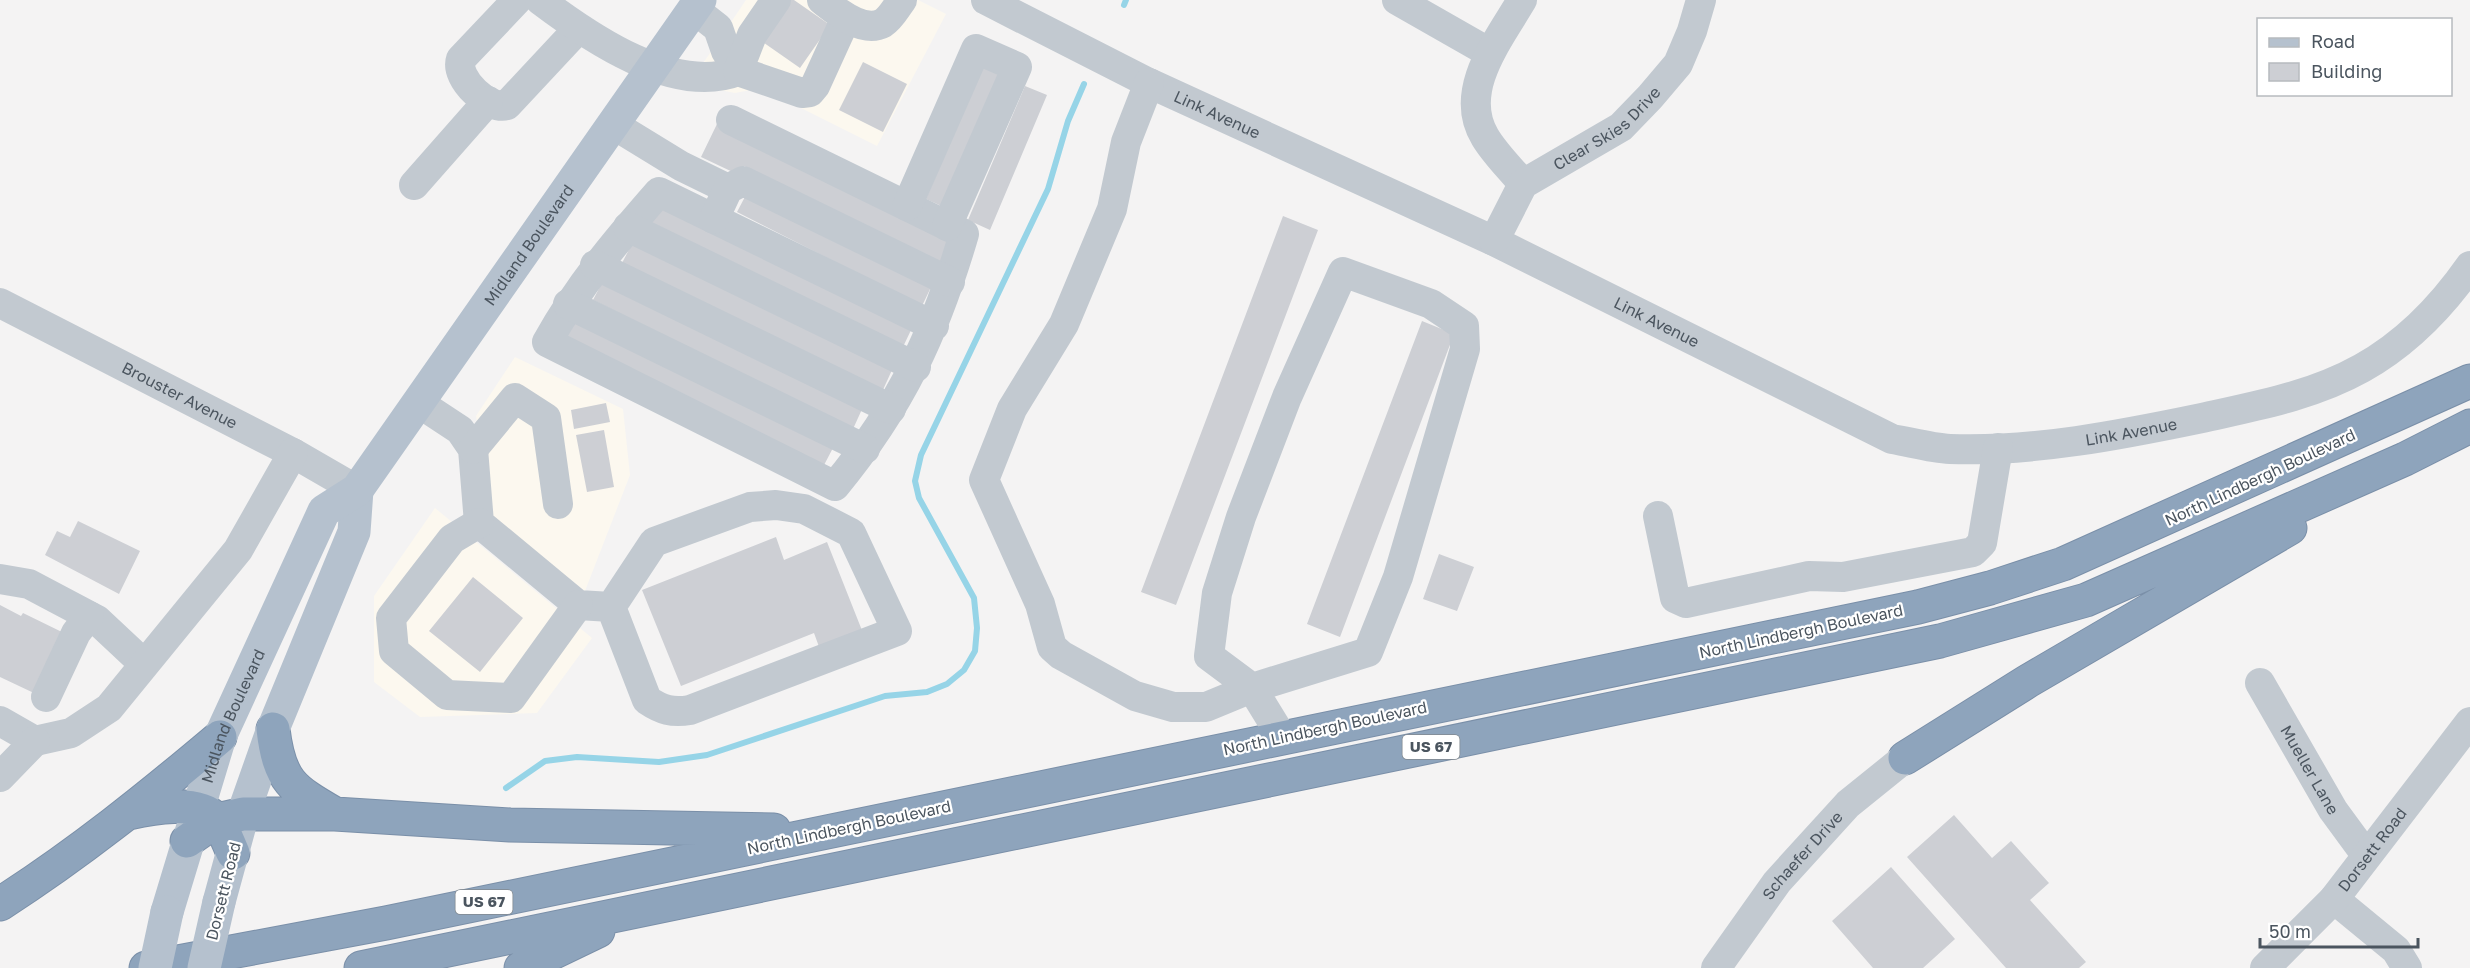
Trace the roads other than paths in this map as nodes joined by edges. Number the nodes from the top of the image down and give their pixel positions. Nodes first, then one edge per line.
1 (517, 0) edge
2 (540, 0) edge
3 (776, 0) edge
4 (822, 0) edge
5 (902, 0) edge
6 (986, 0) edge
7 (1397, 0) edge
8 (1522, 0) edge
9 (1701, 0) edge
10 (698, 5) edge
11 (846, 18) junction
12 (578, 28) junction
13 (1490, 53) junction
14 (655, 68) junction
15 (738, 71) junction
16 (1149, 83) junction
17 (488, 101) junction
18 (731, 120) dead end
19 (614, 125) junction
20 (1523, 184) junction
21 (414, 185) dead end
22 (728, 189) junction
23 (907, 206) junction
24 (714, 219) junction
25 (947, 226) junction
26 (628, 227) junction
27 (1494, 241) junction
28 (595, 265) junction
29 (2470, 266) edge
30 (950, 282) junction
31 (0, 303) edge
32 (568, 304) junction
33 (934, 326) junction
34 (916, 367) junction
35 (2470, 381) edge
36 (419, 403) junction
37 (891, 409) junction
38 (2470, 426) edge
39 (1998, 448) junction
40 (473, 449) junction
41 (866, 449) junction
42 (293, 453) junction
43 (2405, 459) junction
44 (357, 490) junction
45 (558, 504) dead end
46 (1658, 516) dead end
47 (479, 523) junction
48 (0, 579) edge
49 (578, 605) junction
50 (611, 607) junction
51 (89, 616) junction
52 (144, 664) junction
53 (2260, 683) dead end
54 (1251, 688) junction
55 (46, 697) dead end
56 (0, 721) edge
57 (2470, 722) edge
58 (273, 729) junction
59 (220, 737) junction
60 (1282, 737) junction
61 (35, 741) junction
62 (1905, 758) joint
63 (0, 777) edge
64 (129, 813) junction
65 (219, 814) junction
66 (335, 814) junction
67 (820, 832) junction
68 (188, 841) joint
69 (233, 853) joint
70 (2366, 855) junction
71 (2334, 899) junction
72 (0, 904) edge
73 (635, 912) junction
74 (146, 968) edge
75 (155, 968) edge
76 (204, 968) edge
77 (361, 968) edge
78 (521, 968) edge
79 (1716, 968) edge
80 (2265, 968) edge
81 (2407, 968) edge

1 - 17 street
2 - 12 street
3 - 15 street
4 - 11 street
5 - 11 street
6 - 16 street, Link Avenue
7 - 13 street
8 - 13 street
9 - 20 street, Clear Skies Drive
10 - 14 main road, Midland Boulevard
10 - 15 street
11 - 15 street
12 - 14 street
12 - 17 street
13 - 20 street
14 - 15 street
14 - 19 main road, Midland Boulevard
16 - 27 street, Link Avenue
16 - 54 street
17 - 21 street
18 - 23 street
19 - 22 street
19 - 36 main road, Midland Boulevard
20 - 27 street
22 - 24 street
22 - 30 street
23 - 25 street
23 - 25 street
24 - 26 street
24 - 33 street
25 - 30 street
26 - 28 street
26 - 34 street
27 - 39 street, Link Avenue
28 - 32 street
28 - 37 street
29 - 39 street, Link Avenue
30 - 33 street
31 - 42 street, Brouster Avenue
32 - 41 street
32 - 41 street
33 - 34 street
34 - 37 street
35 - 60 highway, North Lindbergh Boulevard / US 67
36 - 40 street
36 - 44 main road, Midland Boulevard
37 - 41 street
38 - 43 highway, US 67
39 - 46 street
40 - 45 street
40 - 47 street
42 - 44 street, Brouster Avenue
42 - 52 street
43 - 62 highway
43 - 73 highway, US 67
44 - 58 main road
44 - 59 main road, Midland Boulevard
47 - 49 street
47 - 49 street
48 - 51 street
49 - 50 street
50 - 50 street
51 - 52 street
51 - 55 street
52 - 61 street
53 - 70 street, Mueller Lane
54 - 54 street
54 - 60 street
56 - 61 street
57 - 70 street, Dorsett Road
58 - 65 main road
58 - 66 highway
59 - 64 highway
59 - 65 main road, Midland Boulevard
60 - 67 highway, North Lindbergh Boulevard / US 67
61 - 63 street
62 - 79 street, Schaefer Drive
64 - 65 highway
64 - 72 highway
65 - 66 highway
65 - 68 highway
65 - 69 highway
66 - 67 highway
67 - 74 highway, North Lindbergh Boulevard / US 67
68 - 75 main road, bridge
69 - 76 main road, Dorsett Road, bridge
70 - 71 street, Dorsett Road
71 - 80 street, Dorsett Road
71 - 81 street
73 - 77 highway, US 67
73 - 78 highway

